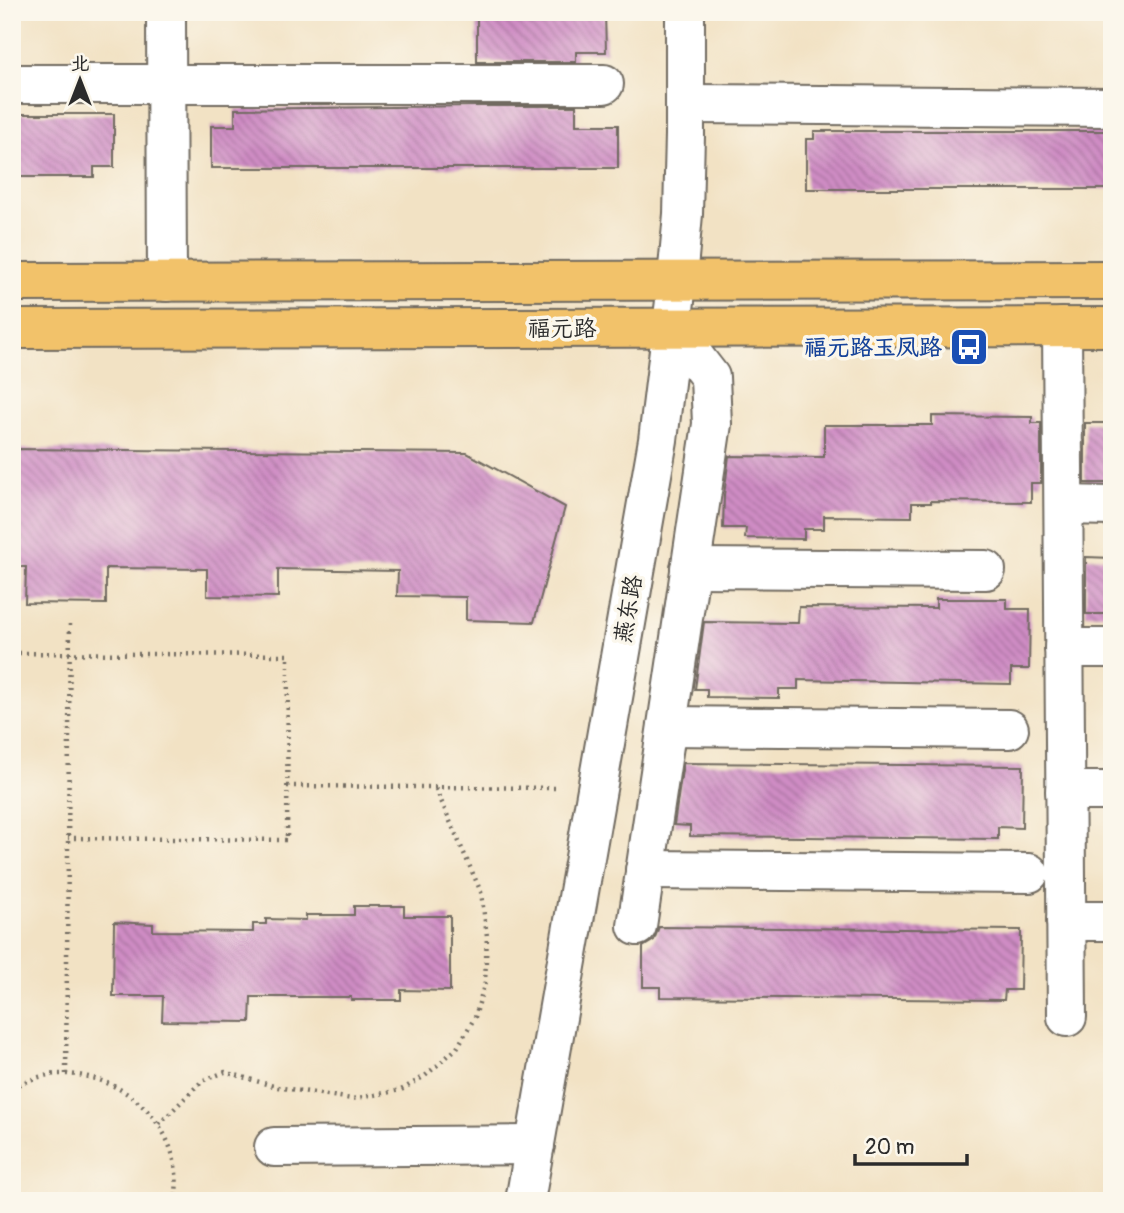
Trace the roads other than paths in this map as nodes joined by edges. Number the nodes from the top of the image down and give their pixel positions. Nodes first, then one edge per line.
1 (166, 12) edge
2 (685, 12) edge
3 (12, 84) edge
4 (166, 84) junction
5 (604, 84) dead end
6 (685, 104) junction
7 (1112, 107) edge
8 (1112, 280) edge
9 (677, 281) junction
10 (12, 282) edge
11 (167, 282) junction
12 (1062, 327) junction
13 (1112, 327) edge
14 (672, 328) junction
15 (12, 329) edge
16 (1063, 505) junction
17 (1112, 506) edge
18 (690, 568) junction
19 (986, 570) dead end
20 (1064, 648) junction
21 (1112, 648) edge
22 (667, 726) junction
23 (1009, 729) dead end
24 (1065, 791) junction
25 (1112, 791) edge
26 (645, 870) junction
27 (1029, 873) dead end
28 (1066, 921) junction
29 (1112, 921) edge
30 (637, 926) dead end
31 (1067, 1017) dead end
32 (535, 1145) junction
33 (274, 1147) dead end
34 (525, 1201) edge

1 - 4 street
2 - 6 street, 燕东路
3 - 4 street
4 - 5 street
4 - 11 street
6 - 7 street
6 - 9 street, 燕东路
8 - 9 main road, 福元路
9 - 11 main road, 福元路
9 - 14 street, 燕东路
10 - 11 main road, 福元路
12 - 13 main road, 福元路
12 - 14 main road, 福元路
12 - 16 street
14 - 15 main road, 福元路
14 - 18 street
14 - 32 street, 燕东路
16 - 17 street
16 - 20 street
18 - 19 street
18 - 22 street
20 - 21 street
20 - 24 street
22 - 23 street
22 - 26 street
24 - 25 street
24 - 28 street
26 - 27 street
26 - 30 street
28 - 29 street
28 - 31 street
32 - 33 street
32 - 34 street, 燕东路

